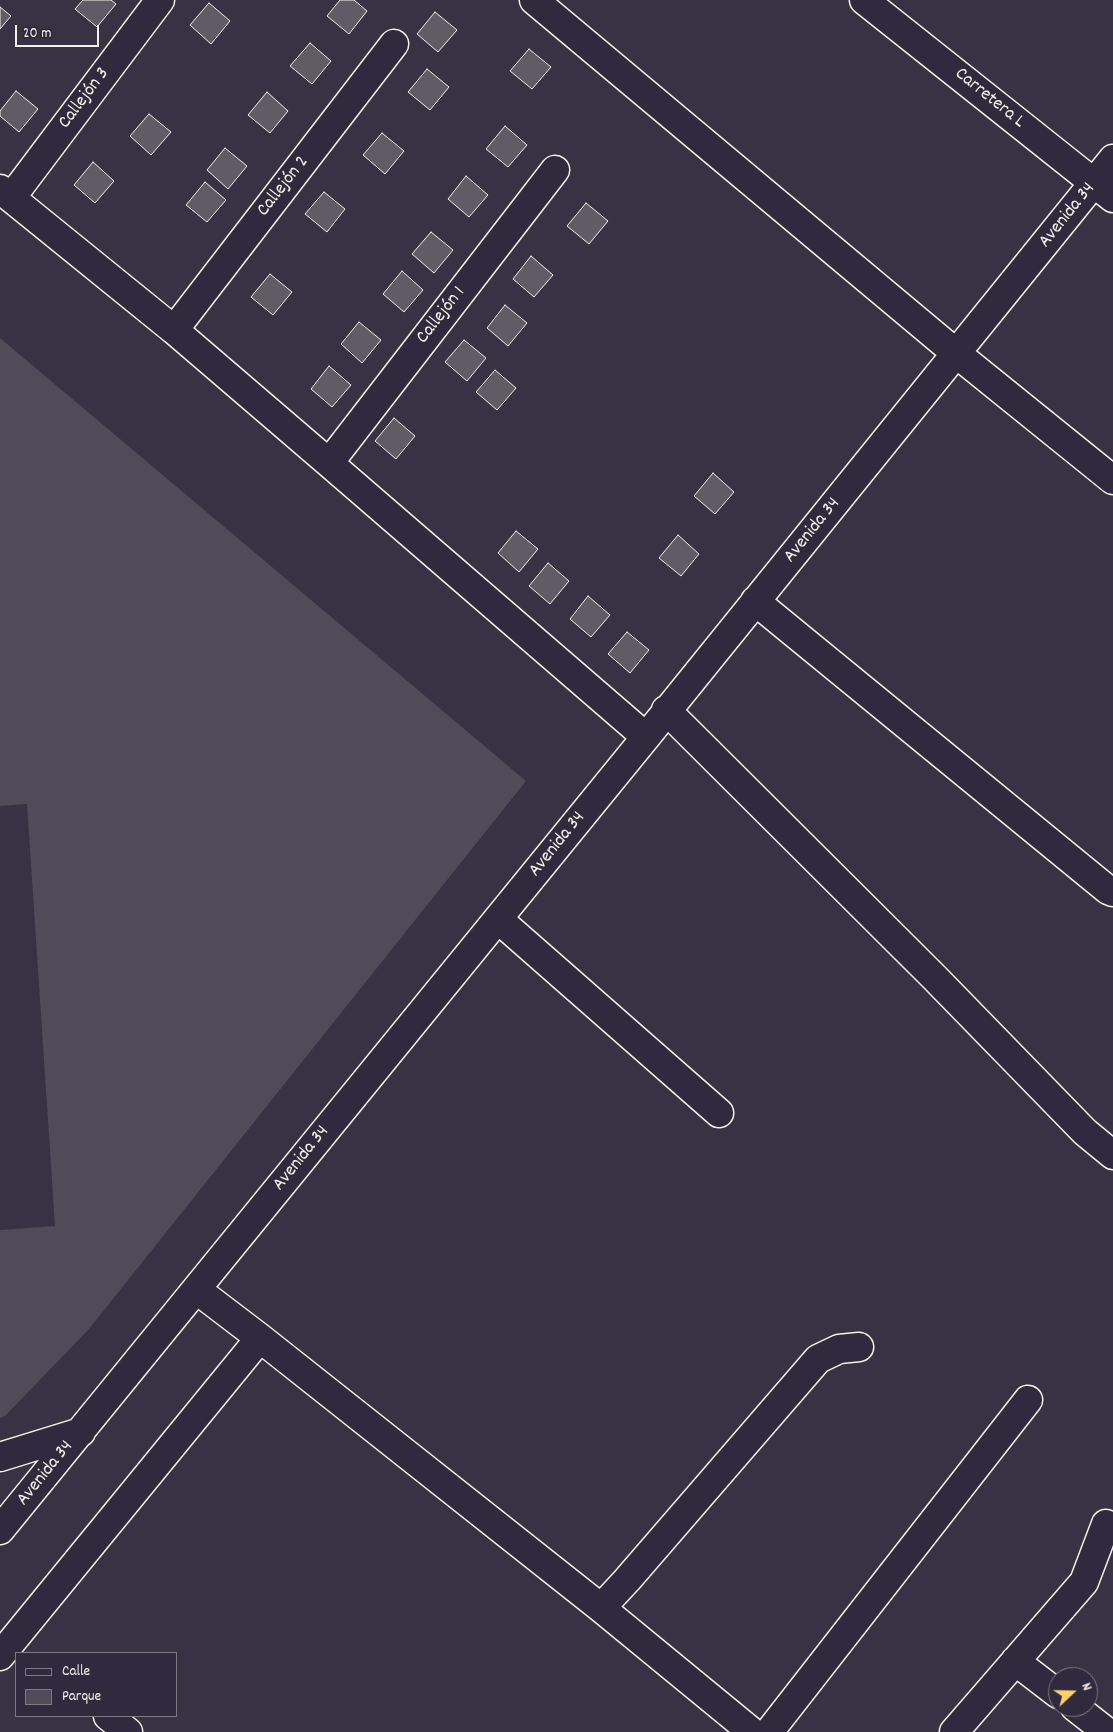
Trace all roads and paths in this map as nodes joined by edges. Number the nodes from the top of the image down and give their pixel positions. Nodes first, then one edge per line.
1 (160, 0) edge
2 (534, 0) edge
3 (864, 0) edge
4 (394, 44) dead end
5 (1113, 159) edge
6 (554, 170) dead end
7 (1104, 191) edge
8 (6, 193) edge
9 (174, 330) junction
10 (957, 354) junction
11 (329, 463) junction
12 (1113, 480) edge
13 (755, 602) junction
14 (666, 710) junction
15 (646, 737) junction
16 (1113, 892) edge
17 (498, 919) junction
18 (720, 1113) dead end
19 (1113, 1155) edge
20 (196, 1290) junction
21 (260, 1338) junction
22 (859, 1347) dead end
23 (1028, 1400) dead end
24 (81, 1432) junction
25 (0, 1457) edge
26 (1106, 1524) dead end
27 (0, 1530) edge
28 (601, 1608) junction
29 (17, 1649) edge
30 (1015, 1662) junction
31 (1048, 1687) edge
32 (109, 1717) edge
33 (1087, 1717) edge
34 (128, 1732) edge
35 (752, 1732) edge
36 (769, 1732) edge
37 (954, 1732) edge
38 (1107, 1732) edge

1 - 8 street, Callejón 3
2 - 10 street
3 - 7 street, Carretera L
4 - 9 street, Callejón 2
5 - 7 street, Avenida 34
6 - 11 street, Callejón 1
7 - 10 street, Avenida 34
8 - 9 street
9 - 11 street
10 - 12 street
10 - 13 street, Avenida 34
11 - 15 street
13 - 14 street, Avenida 34
13 - 16 street
14 - 15 street, Avenida 34
14 - 19 street
15 - 17 street, Avenida 34
17 - 18 street
17 - 20 street, Avenida 34
20 - 21 street
20 - 24 street, Avenida 34
21 - 28 street
21 - 29 street
22 - 28 street
23 - 36 street
24 - 25 street
24 - 27 street, Avenida 34
26 - 30 street
28 - 35 street
30 - 31 street
30 - 37 street
32 - 34 street
33 - 38 street

